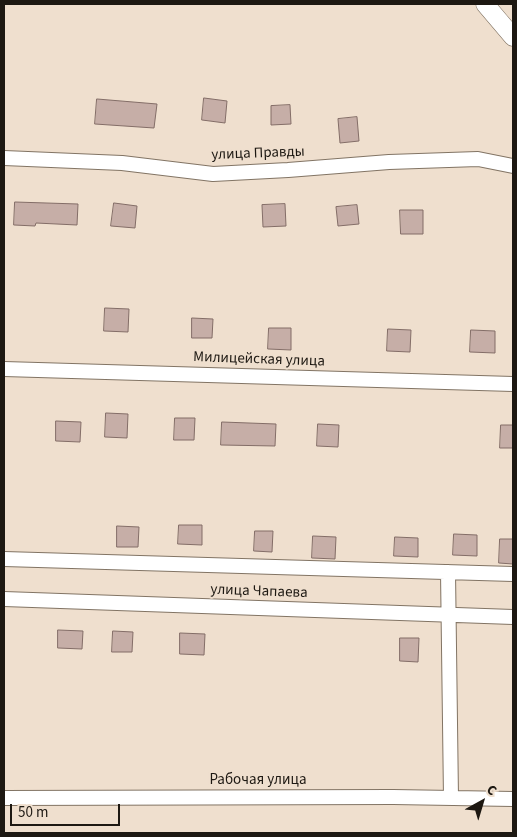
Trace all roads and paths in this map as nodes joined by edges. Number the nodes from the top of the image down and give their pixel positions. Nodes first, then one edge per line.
1 (485, 4) edge
2 (513, 37) edge
3 (4, 158) edge
4 (513, 166) edge
5 (4, 369) edge
6 (513, 384) edge
7 (4, 559) edge
8 (448, 572) junction
9 (513, 574) edge
10 (4, 599) edge
11 (449, 615) junction
12 (513, 617) edge
13 (4, 798) edge
14 (451, 798) junction
15 (513, 799) edge

1 - 2 street
3 - 4 street, улица Правды
5 - 6 street, Милицейская улица
7 - 8 street, улица Чапаева
8 - 9 street, улица Чапаева
8 - 11 street
10 - 11 street, улица Чапаева
11 - 12 street, улица Чапаева
11 - 14 street
13 - 14 street, Рабочая улица
14 - 15 street, Рабочая улица

